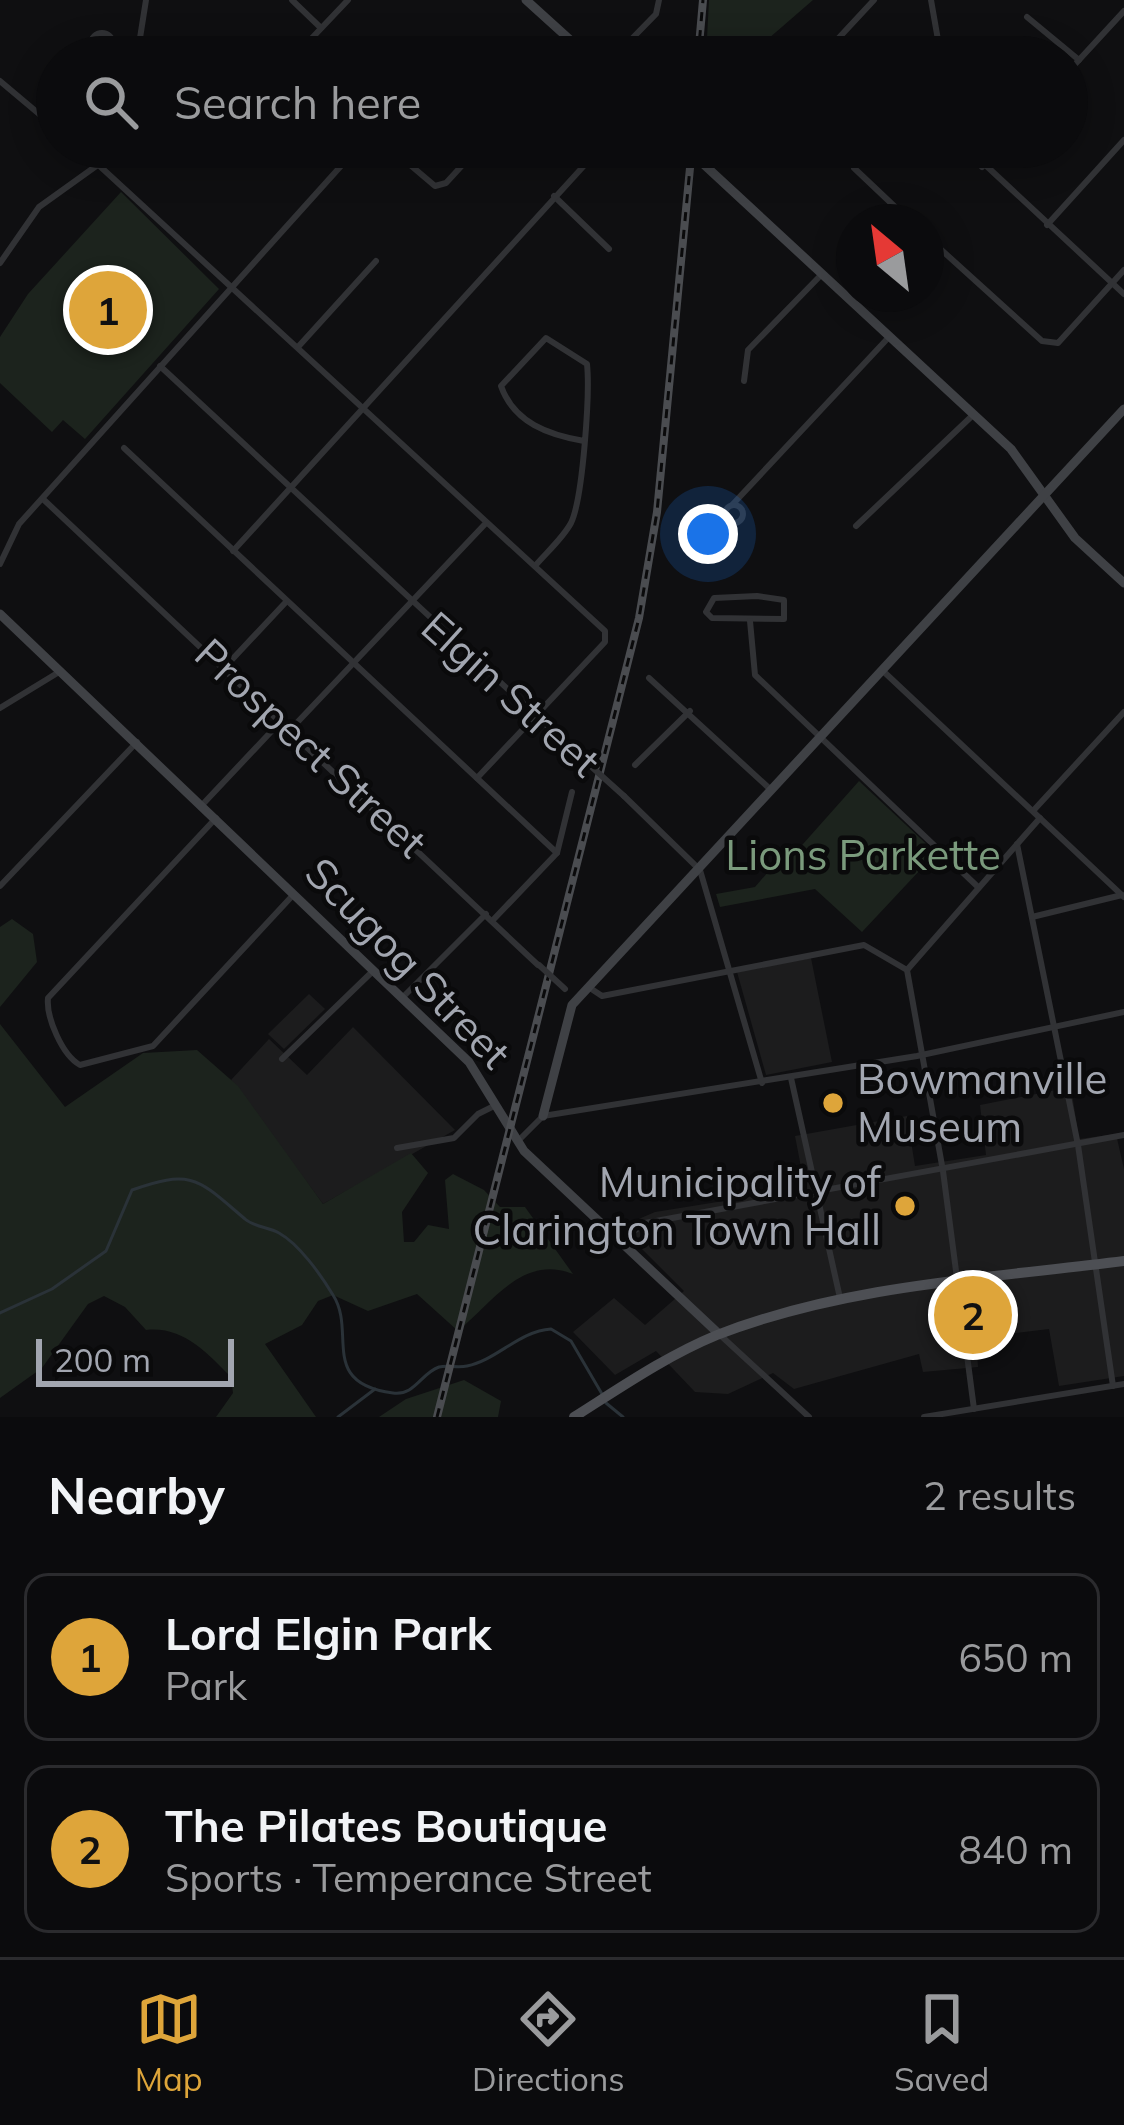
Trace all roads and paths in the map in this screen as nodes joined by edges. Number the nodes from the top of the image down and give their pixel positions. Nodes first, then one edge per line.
1 (146, 0) edge
2 (292, 0) edge
3 (348, 0) edge
4 (526, 0) edge
5 (659, 0) edge
6 (874, 0) edge
7 (931, 0) edge
8 (1124, 11) edge
9 (1027, 17) dead end
10 (321, 28) junction
11 (140, 36) edge
12 (313, 36) edge
13 (565, 36) edge
14 (635, 36) edge
15 (841, 36) edge
16 (937, 36) edge
17 (1050, 36) edge
18 (1088, 50) edge
19 (0, 81) edge
20 (36, 111) edge
21 (1124, 140) edge
22 (93, 168) edge
23 (103, 168) edge
24 (339, 168) edge
25 (414, 168) edge
26 (460, 168) edge
27 (581, 168) edge
28 (708, 168) edge
29 (854, 168) edge
30 (983, 168) edge
31 (554, 196) junction
32 (892, 204) edge
33 (1047, 225) junction
34 (609, 248) dead end
35 (944, 252) edge
36 (376, 261) dead end
37 (0, 263) edge
38 (1124, 270) edge
39 (822, 274) junction
40 (1112, 284) junction
41 (234, 286) junction
42 (1124, 294) edge
43 (889, 337) junction
44 (298, 347) junction
45 (160, 366) junction
46 (744, 381) dead end
47 (363, 406) junction
48 (1124, 409) edge
49 (973, 415) junction
50 (584, 441) junction
51 (124, 448) dead end
52 (290, 487) junction
53 (1048, 496) junction
54 (43, 499) junction
55 (733, 504) dead end
56 (486, 523) junction
57 (856, 526) dead end
58 (233, 551) junction
59 (0, 564) edge
60 (534, 566) junction
61 (1124, 583) edge
62 (410, 601) junction
63 (286, 602) junction
64 (0, 614) edge
65 (751, 621) junction
66 (350, 664) junction
67 (226, 666) junction
68 (62, 670) junction
69 (883, 671) junction
70 (649, 678) dead end
71 (0, 708) edge
72 (690, 711) junction
73 (1124, 712) edge
74 (537, 715) junction
75 (282, 720) junction
76 (291, 730) junction
77 (820, 739) junction
78 (137, 742) junction
79 (634, 765) dead end
80 (477, 778) junction
81 (773, 791) junction
82 (572, 792) dead end
83 (203, 804) junction
84 (1037, 814) junction
85 (217, 817) junction
86 (1017, 844) junction
87 (557, 853) junction
88 (700, 870) junction
89 (0, 886) edge
90 (978, 887) junction
91 (294, 894) junction
92 (1123, 896) edge
93 (489, 917) junction
94 (1033, 917) junction
95 (374, 970) junction
96 (907, 970) junction
97 (729, 971) junction
98 (588, 987) junction
99 (402, 998) junction
100 (576, 1000) junction
101 (1124, 1012) edge
102 (1055, 1028) junction
103 (923, 1055) junction
104 (282, 1059) dead end
105 (791, 1078) junction
106 (762, 1083) junction
107 (498, 1104) junction
108 (543, 1116) junction
109 (1124, 1136) edge
110 (518, 1141) junction
111 (1078, 1145) junction
112 (397, 1148) dead end
113 (943, 1171) junction
114 (816, 1193) junction
115 (622, 1240) junction
116 (1124, 1261) edge
117 (1096, 1264) junction
118 (958, 1280) junction
119 (841, 1301) junction
120 (719, 1334) junction
121 (1124, 1384) edge
122 (1113, 1386) junction
123 (974, 1409) junction
124 (574, 1417) edge
125 (809, 1417) edge
126 (924, 1417) edge

1 - 11 street
2 - 10 street
3 - 10 street
4 - 13 street
5 - 14 street
6 - 15 street
7 - 16 street
8 - 18 street
9 - 17 street
10 - 12 street
19 - 20 street
21 - 33 street
22 - 37 street
23 - 41 street
24 - 41 street
25 - 26 street
27 - 31 street
28 - 39 street
29 - 32 street
30 - 33 street
31 - 34 street
31 - 47 street
33 - 40 street
35 - 40 street
36 - 44 street
38 - 40 street
39 - 43 street
39 - 46 street
40 - 42 street
41 - 44 street
41 - 45 street
43 - 49 street
43 - 55 street
44 - 47 street
45 - 52 street, Elgin Street
45 - 54 street
47 - 52 street
47 - 56 street
48 - 53 street
49 - 53 street
49 - 57 street
50 - 50 street
50 - 60 street
51 - 58 street
52 - 58 street
52 - 62 street, Elgin Street
53 - 61 street
53 - 69 street
54 - 59 street
54 - 67 street, Prospect Street
56 - 60 street
56 - 62 street
58 - 63 street
60 - 74 street
62 - 66 street
62 - 74 street, Elgin Street
63 - 66 street
63 - 67 street
64 - 68 street, Scugog Street
65 - 65 street
65 - 77 street
66 - 76 street
66 - 80 street
67 - 75 street, Prospect Street
68 - 71 street
68 - 78 street, Scugog Street
69 - 77 street
69 - 84 street
70 - 72 street
72 - 79 street
72 - 81 street
73 - 84 street
74 - 80 street
74 - 88 street, Elgin Street, bridge
75 - 76 street, Prospect Street
75 - 83 street
76 - 93 street, Prospect Street
77 - 81 street
77 - 90 street
78 - 83 street, Scugog Street
78 - 89 street
80 - 87 street
81 - 88 street
82 - 87 street
83 - 85 street, Scugog Street
84 - 86 street
84 - 92 street
85 - 91 street, Scugog Street
85 - 91 street
86 - 90 street
86 - 94 street
87 - 93 street
88 - 97 street
88 - 98 street
90 - 96 street
91 - 95 street, Scugog Street
92 - 94 street
93 - 99 street
93 - 100 street, Prospect Street, bridge
94 - 102 street
95 - 99 street, Scugog Street
95 - 104 street
96 - 97 street
96 - 103 street
97 - 98 street
97 - 106 street
98 - 100 street
99 - 107 street, Scugog Street
100 - 108 street
101 - 102 street
102 - 103 street
102 - 111 street
103 - 105 street
103 - 113 street
105 - 106 street
105 - 114 street
106 - 108 street
107 - 110 street, Scugog Street
107 - 112 street
108 - 110 street
109 - 111 street
110 - 115 street, Scugog Street
111 - 113 street
111 - 117 street
113 - 114 street
113 - 118 street
114 - 115 street
114 - 119 street
115 - 120 street, Scugog Street
116 - 117 main road
117 - 118 main road
117 - 122 street
118 - 119 main road
118 - 123 street
119 - 120 main road
120 - 124 main road
120 - 125 street, Scugog Street
121 - 122 street
122 - 123 street
123 - 126 street

